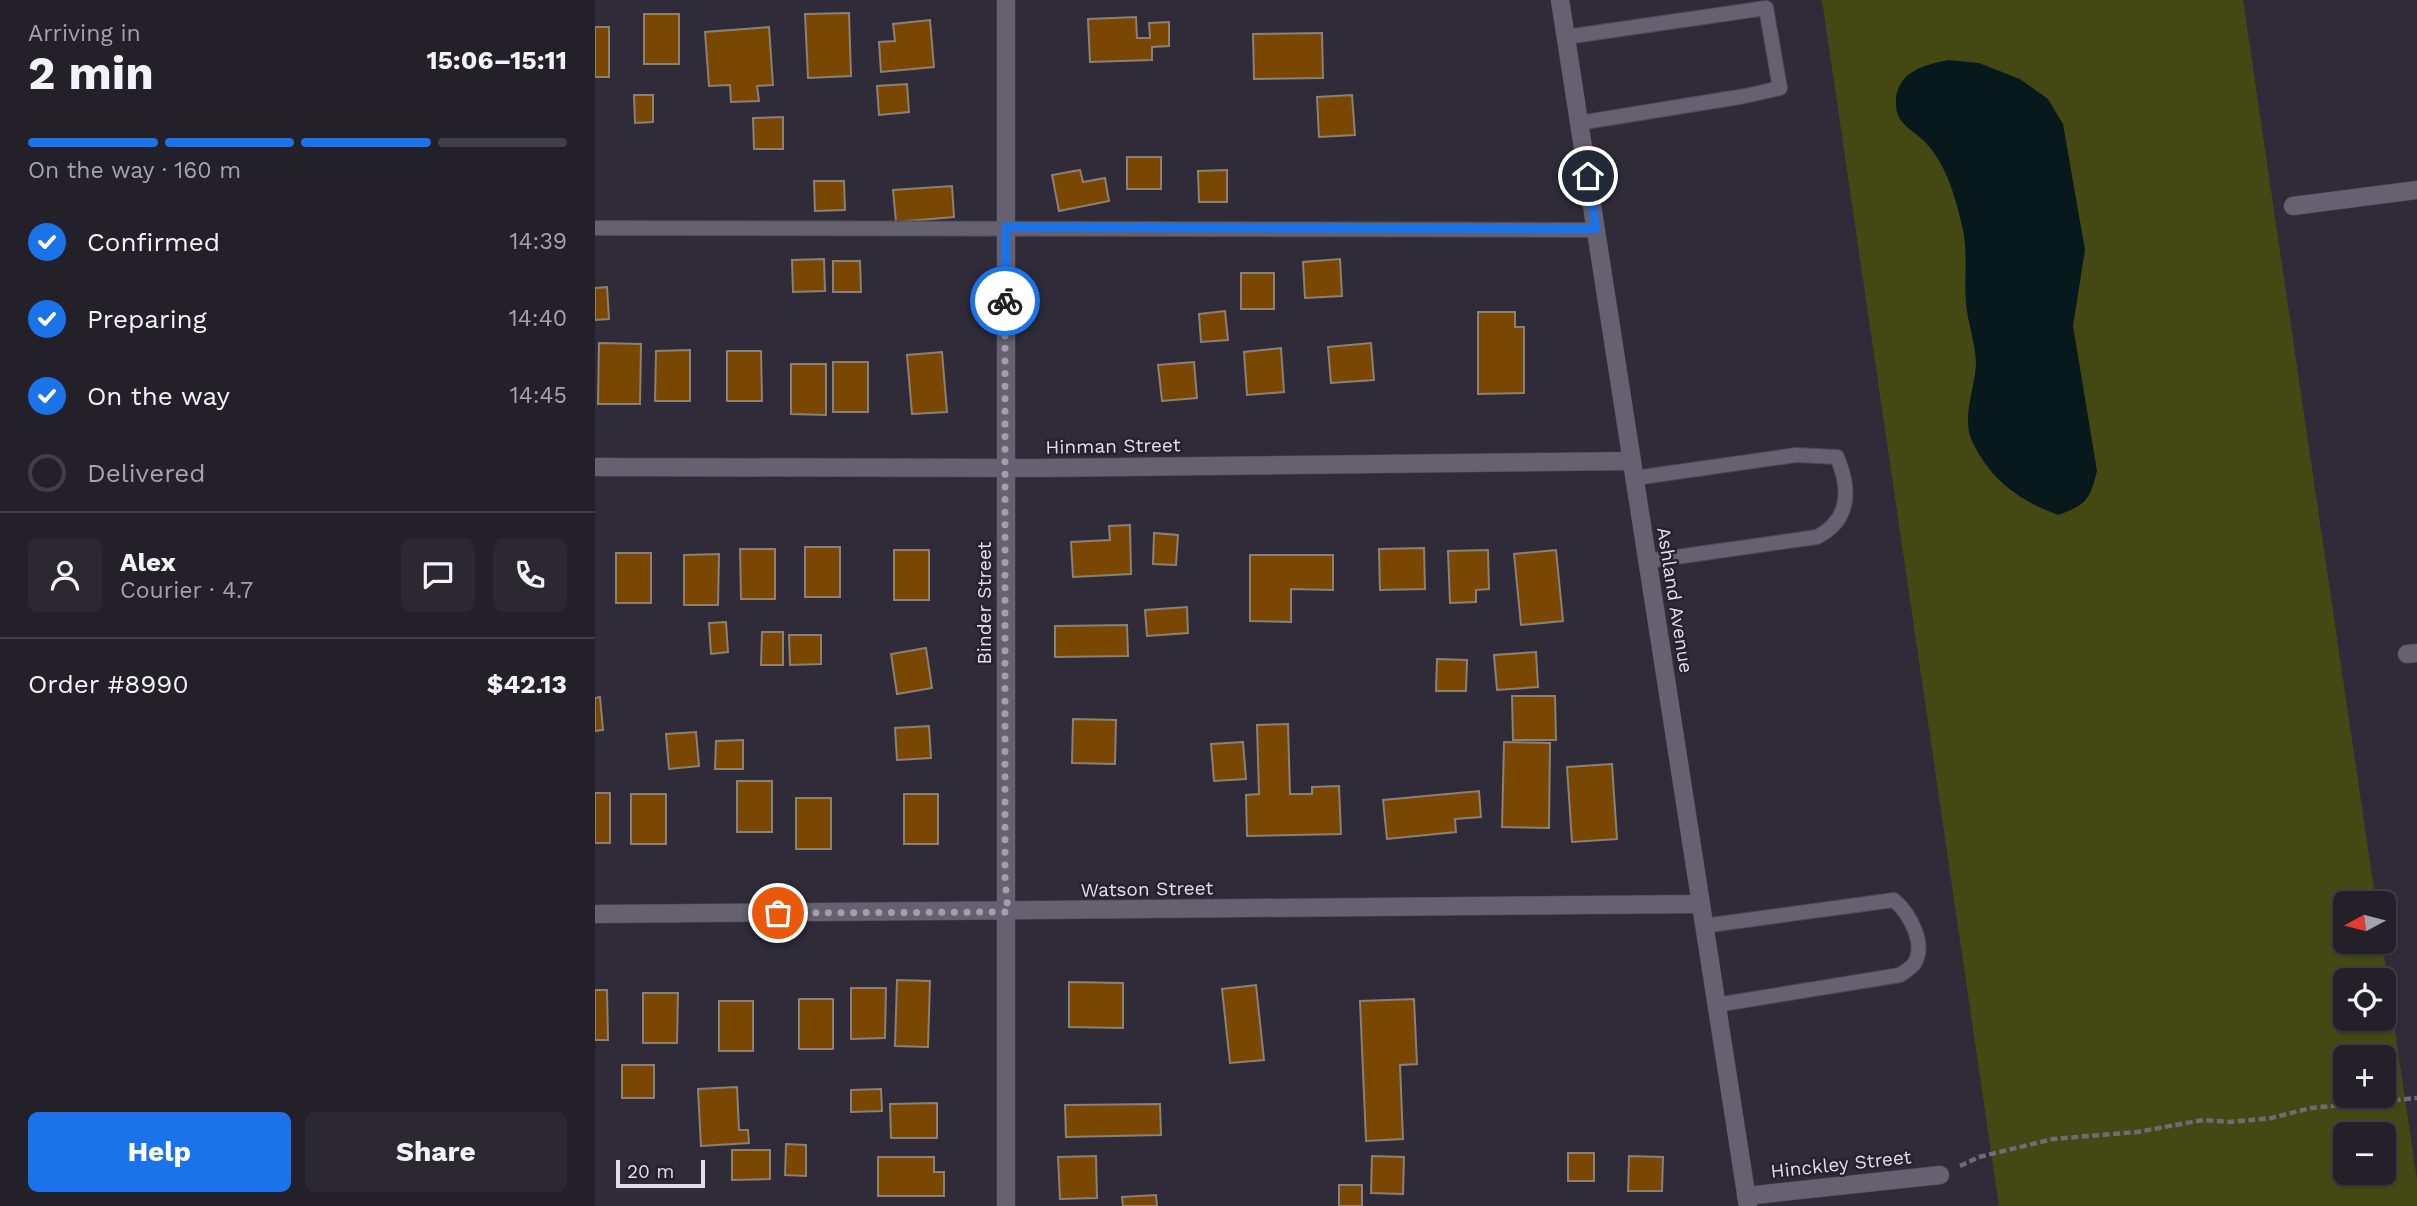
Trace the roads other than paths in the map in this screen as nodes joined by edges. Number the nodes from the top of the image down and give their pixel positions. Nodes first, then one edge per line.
1 (1006, 0) edge
2 (1560, 0) edge
3 (1566, 37) junction
4 (1579, 123) junction
5 (2417, 190) edge
6 (2294, 205) dead end
7 (1006, 227) junction
8 (595, 228) edge
9 (1596, 229) junction
10 (595, 467) edge
11 (1007, 467) junction
12 (1634, 469) junction
13 (1647, 561) junction
14 (1700, 904) junction
15 (1008, 912) junction
16 (595, 914) edge
17 (1703, 926) junction
18 (1716, 1005) junction
19 (1940, 1175) road end
20 (1747, 1201) edge
21 (1006, 1206) edge

1 - 7 street, Binder Street
2 - 3 street, Ashland Avenue
3 - 4 street, Ashland Avenue
3 - 4 lane
4 - 9 street, Ashland Avenue
5 - 6 street
7 - 8 lane
7 - 9 lane
7 - 11 street, Binder Street
9 - 12 street, Ashland Avenue
10 - 11 street, Hinman Street
11 - 12 street, Hinman Street
11 - 15 street, Binder Street
12 - 13 street, Ashland Avenue
12 - 13 lane
13 - 14 street, Ashland Avenue
14 - 15 street, Watson Street
14 - 17 street, Ashland Avenue
15 - 16 street, Watson Street
15 - 21 street, Binder Street
17 - 18 street, Ashland Avenue
17 - 18 lane
18 - 20 street, Ashland Avenue
19 - 20 street, Hinckley Street

